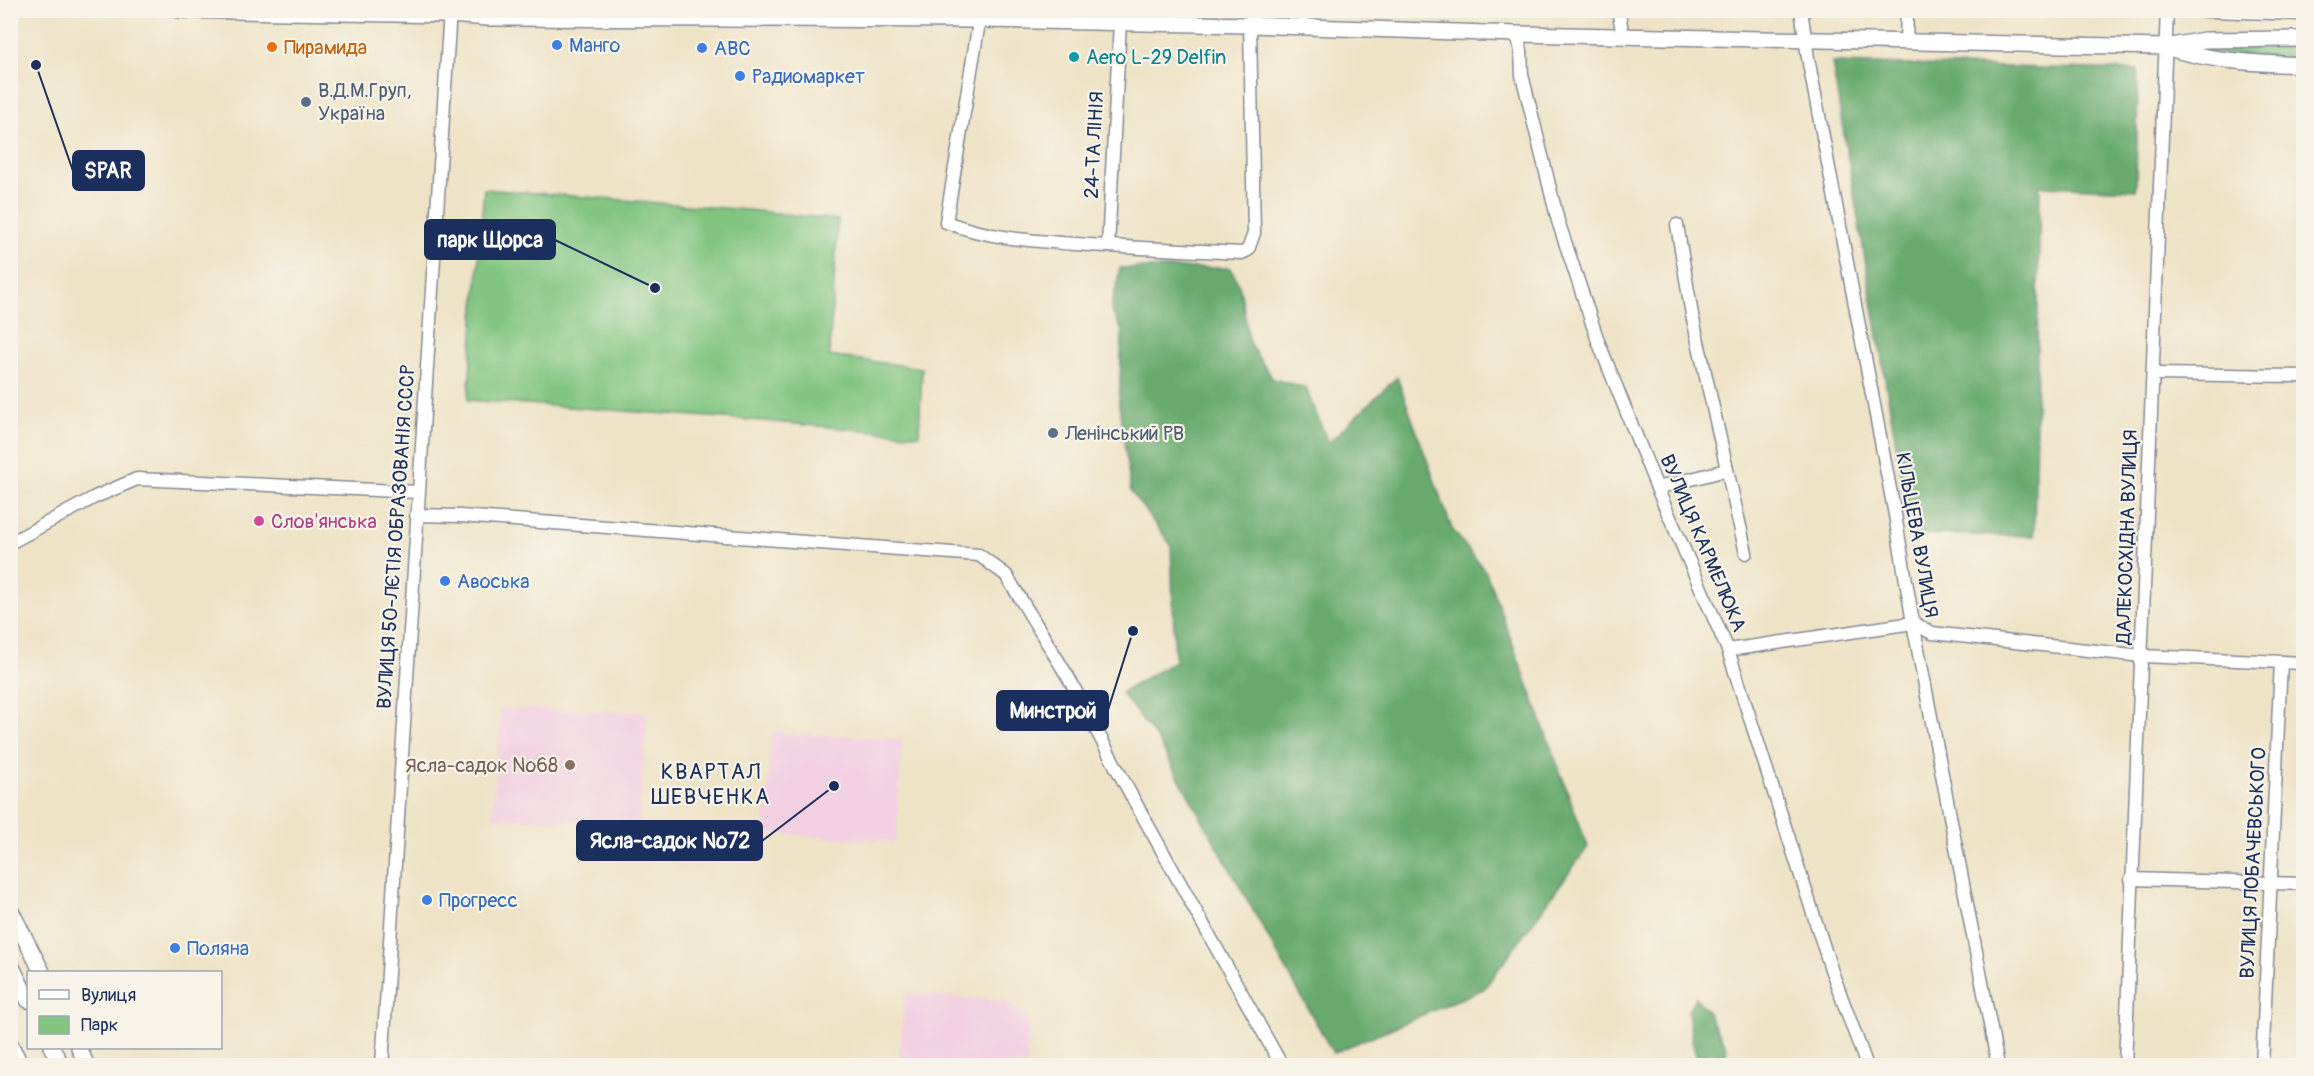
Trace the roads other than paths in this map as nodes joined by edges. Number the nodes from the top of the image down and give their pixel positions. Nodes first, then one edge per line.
1 (179, 10) edge
2 (1618, 10) edge
3 (1801, 10) edge
4 (1907, 10) edge
5 (2167, 10) edge
6 (2182, 10) edge
7 (449, 13) edge
8 (2304, 14) edge
9 (980, 15) edge
10 (1121, 17) edge
11 (1252, 18) edge
12 (1517, 34) junction
13 (1623, 36) junction
14 (1805, 39) junction
15 (2304, 39) edge
16 (1906, 42) junction
17 (2166, 48) junction
18 (2304, 65) edge
19 (1677, 225) dead end
20 (1108, 246) junction
21 (2154, 374) junction
22 (2304, 376) edge
23 (1726, 470) junction
24 (1656, 488) junction
25 (418, 492) junction
26 (416, 515) junction
27 (10, 543) edge
28 (1746, 553) dead end
29 (1913, 623) junction
30 (1728, 650) junction
31 (2142, 656) junction
32 (2282, 662) junction
33 (2304, 663) edge
34 (2131, 879) junction
35 (2272, 883) junction
36 (2304, 884) edge
37 (10, 909) edge
38 (10, 963) edge
39 (41, 971) edge
40 (27, 998) edge
41 (10, 1041) edge
42 (53, 1049) edge
43 (80, 1049) edge
44 (20, 1060) dead end
45 (62, 1065) edge
46 (87, 1065) edge
47 (382, 1065) edge
48 (1282, 1065) edge
49 (1867, 1065) edge
50 (1998, 1065) edge
51 (2125, 1065) edge
52 (2262, 1065) edge

1 - 7 main road
2 - 13 street
3 - 14 street, КІЛЬЦЕВА ВУЛИЦЯ
4 - 16 street
5 - 17 street, ДАЛЕКОСХІДНА ВУЛИЦЯ
6 - 8 street
7 - 9 main road
7 - 25 street, ВУЛИЦЯ 50-ЛЄТІЯ ОБРАЗОВАНІЯ СССР
9 - 10 main road
9 - 20 street
10 - 11 main road
10 - 20 street, 24-ТА ЛІНІЯ
11 - 12 main road
11 - 20 street
12 - 13 main road
12 - 24 street, ВУЛИЦЯ КАРМЕЛЮКА
13 - 14 main road
14 - 16 main road
14 - 29 street, КІЛЬЦЕВА ВУЛИЦЯ
15 - 17 main road
16 - 17 main road
17 - 18 main road
17 - 21 street, ДАЛЕКОСХІДНА ВУЛИЦЯ
19 - 23 street
21 - 22 street
21 - 31 street, ДАЛЕКОСХІДНА ВУЛИЦЯ
23 - 24 street
23 - 28 street
24 - 30 street, ВУЛИЦЯ КАРМЕЛЮКА
25 - 26 street, ВУЛИЦЯ 50-ЛЄТІЯ ОБРАЗОВАНІЯ СССР
25 - 27 street
26 - 47 street, ВУЛИЦЯ 50-ЛЄТІЯ ОБРАЗОВАНІЯ СССР
26 - 48 street
29 - 30 street
29 - 31 street
29 - 50 street, КІЛЬЦЕВА ВУЛИЦЯ
30 - 49 street, ВУЛИЦЯ КАРМЕЛЮКА
31 - 32 street
31 - 34 street, ДАЛЕКОСХІДНА ВУЛИЦЯ
32 - 33 street
32 - 35 street, ВУЛИЦЯ ЛОБАЧЕВСЬКОГО
34 - 35 street
34 - 51 street, ДАЛЕКОСХІДНА ВУЛИЦЯ
35 - 36 street
35 - 52 street, ВУЛИЦЯ ЛОБАЧЕВСЬКОГО
37 - 39 main road
38 - 40 main road
41 - 44 street
42 - 45 main road
43 - 46 main road

